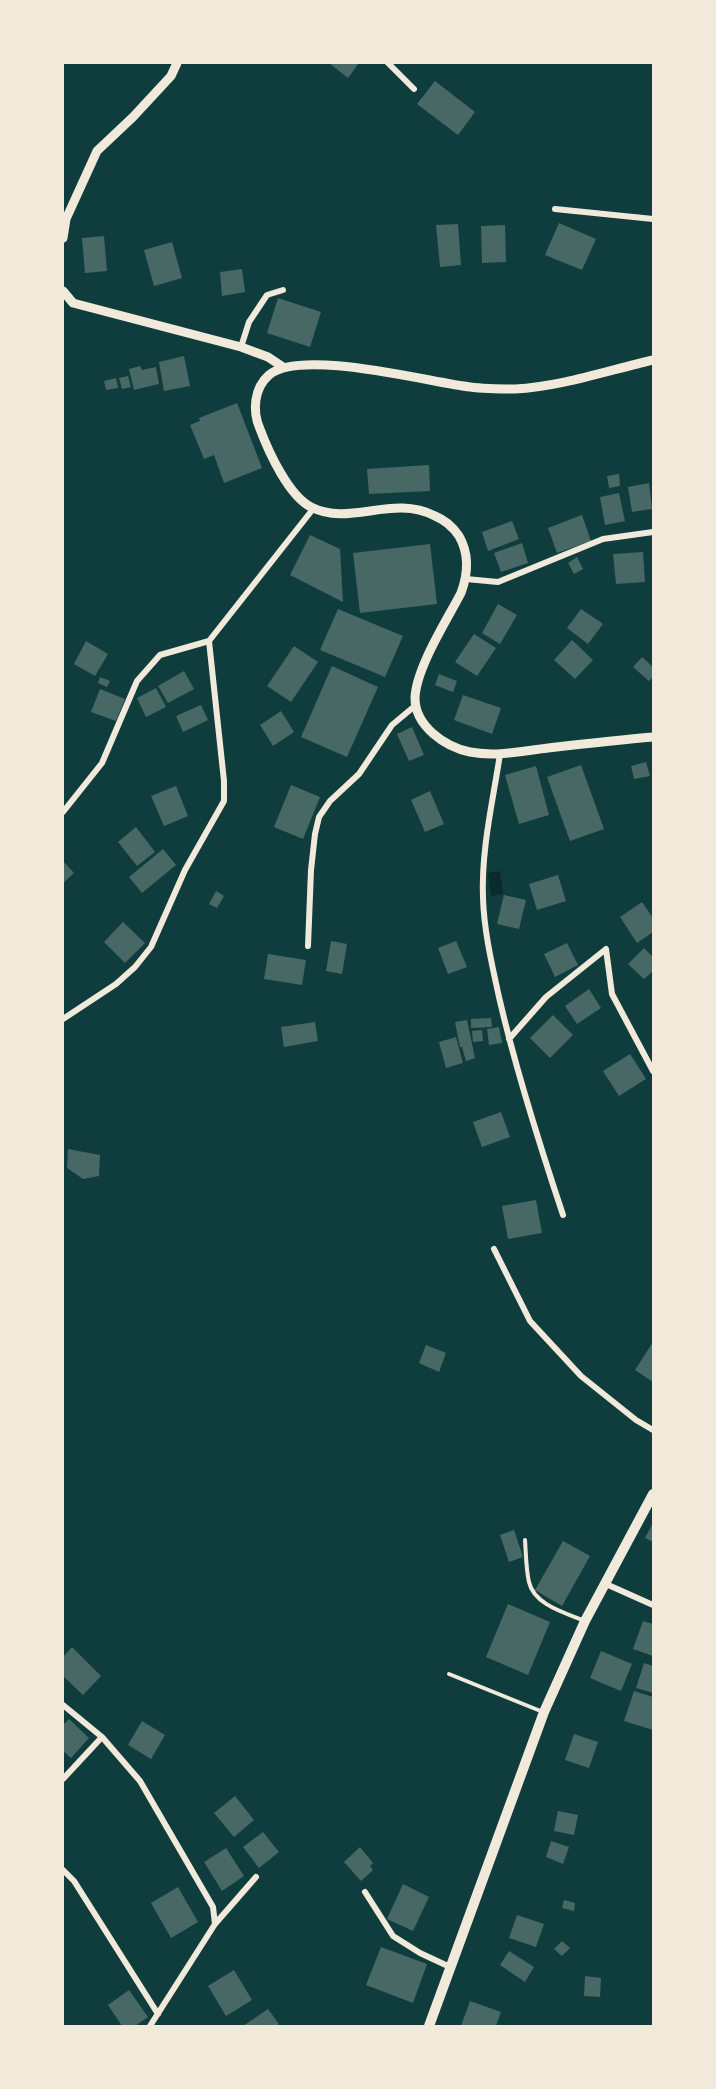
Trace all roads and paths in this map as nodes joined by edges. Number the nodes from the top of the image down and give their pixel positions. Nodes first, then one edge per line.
1 (177, 63) edge
2 (388, 63) edge
3 (414, 89) dead end
4 (555, 209) dead end
5 (653, 219) edge
6 (63, 238) edge
7 (283, 290) dead end
8 (63, 291) edge
9 (241, 347) junction
10 (653, 360) edge
11 (283, 367) junction
12 (313, 508) junction
13 (653, 532) edge
14 (466, 579) junction
15 (209, 641) junction
16 (416, 705) junction
17 (653, 736) edge
18 (500, 754) junction
19 (63, 813) edge
20 (308, 946) dead end
21 (63, 1019) edge
22 (508, 1039) junction
23 (653, 1071) edge
24 (563, 1215) dead end
25 (494, 1249) dead end
26 (653, 1430) edge
27 (651, 1501) edge
28 (525, 1540) dead end
29 (606, 1584) junction
30 (653, 1605) edge
31 (585, 1621) junction
32 (449, 1674) dead end
33 (63, 1706) edge
34 (544, 1712) junction
35 (102, 1737) junction
36 (63, 1779) edge
37 (63, 1870) edge
38 (255, 1877) dead end
39 (365, 1892) dead end
40 (214, 1924) junction
41 (450, 1967) junction
42 (158, 2014) junction
43 (150, 2026) edge
44 (429, 2026) edge

1 - 6 street
2 - 3 street
4 - 5 street
7 - 9 street
8 - 9 street
9 - 11 street
10 - 11 street
11 - 12 street
12 - 14 street
12 - 15 street
13 - 14 street
14 - 16 street
15 - 19 street
15 - 21 street
16 - 18 street
16 - 20 street
17 - 18 street
18 - 22 street
22 - 23 street
22 - 24 street
25 - 26 street
27 - 29 main road
28 - 31 lane
29 - 30 street
29 - 31 main road
31 - 34 main road
32 - 34 lane
33 - 35 street
34 - 41 main road
35 - 36 street
35 - 40 street
37 - 42 street
38 - 40 street
39 - 41 street
40 - 42 street
41 - 44 main road
42 - 43 street

